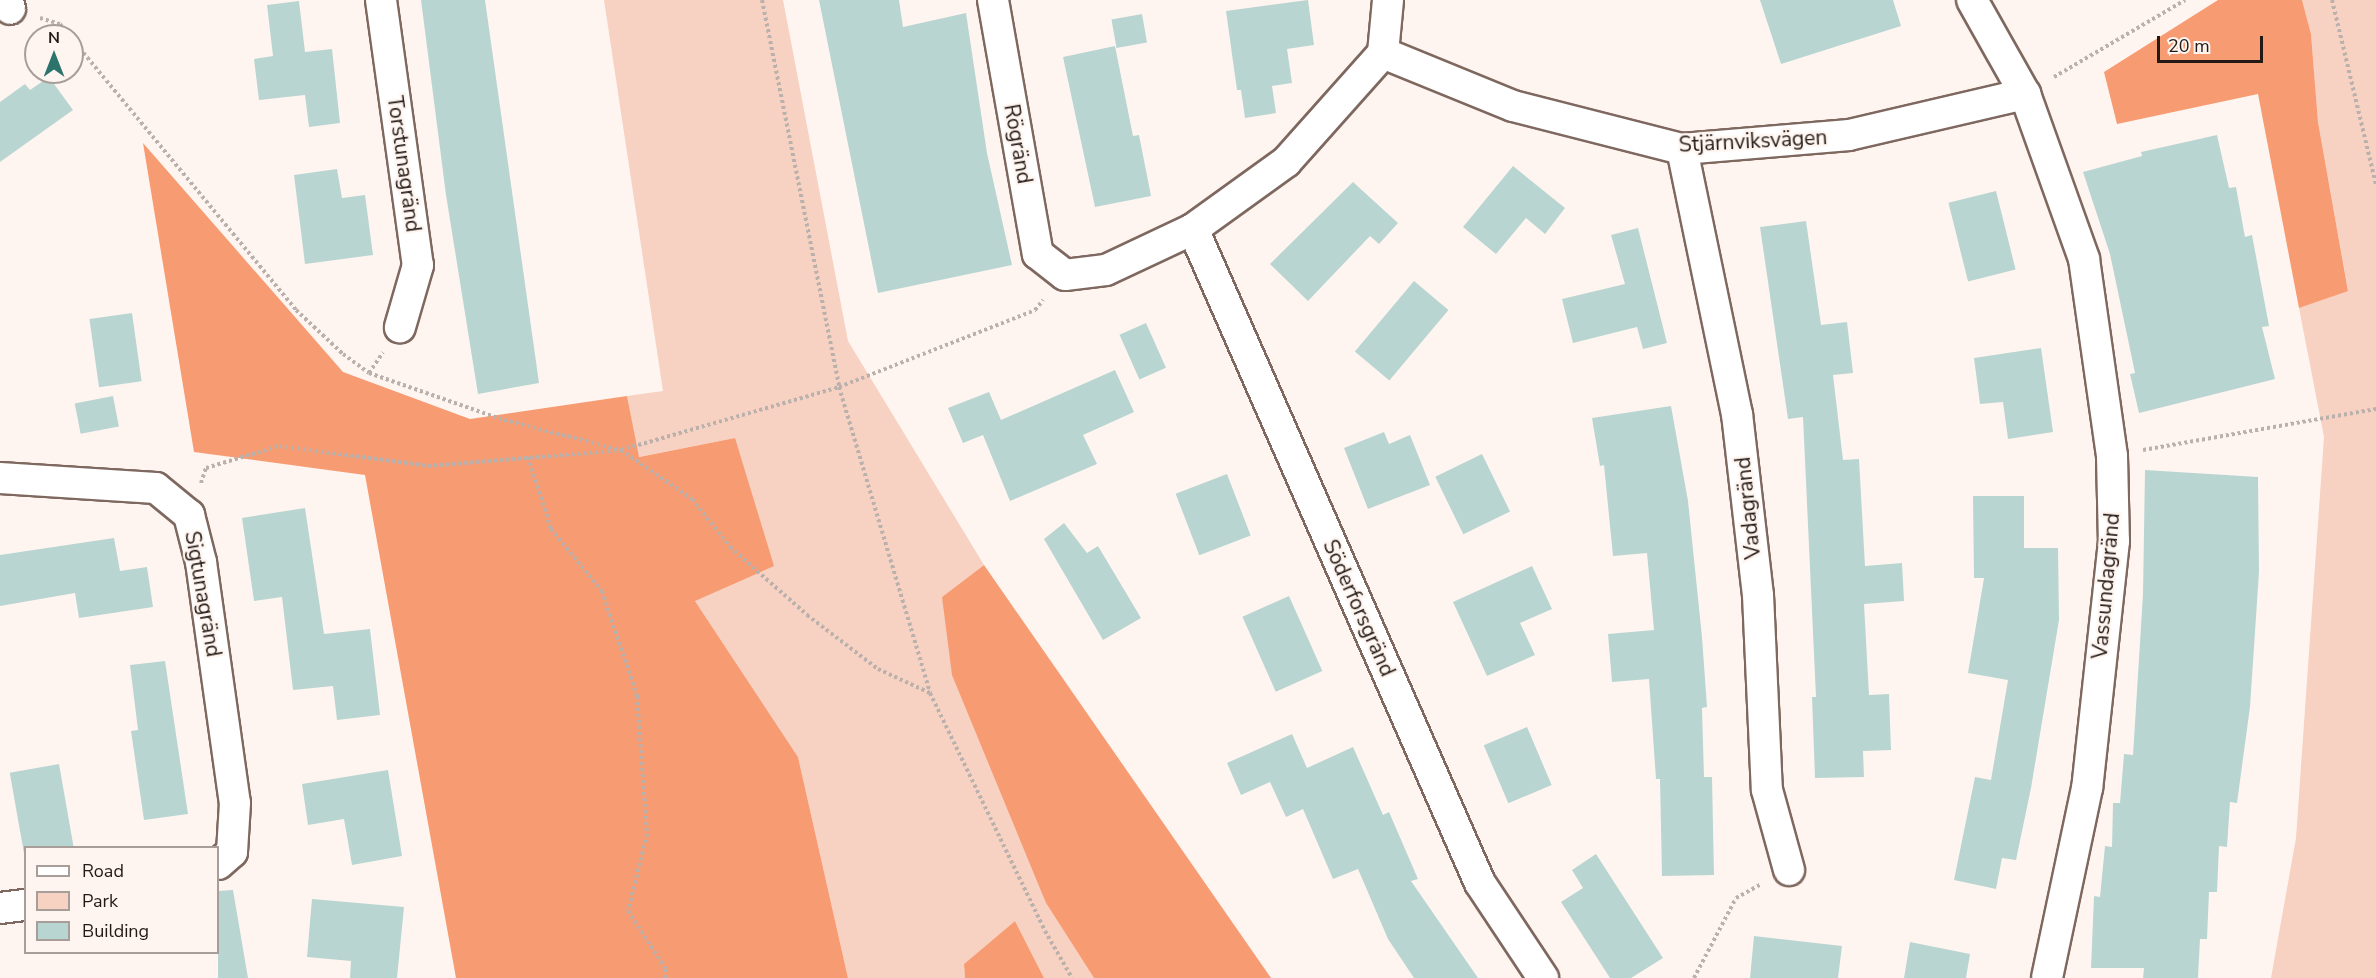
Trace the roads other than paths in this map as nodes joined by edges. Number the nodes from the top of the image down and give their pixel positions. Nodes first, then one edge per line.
1 (381, 0) edge
2 (993, 0) edge
3 (1388, 0) edge
4 (1972, 0) edge
5 (1383, 53) junction
6 (2025, 94) junction
7 (1682, 149) junction
8 (1193, 229) junction
9 (400, 327) road end
10 (0, 478) edge
11 (219, 863) edge
12 (1789, 870) road end
13 (24, 905) edge
14 (0, 908) edge
15 (1543, 978) edge
16 (2047, 978) edge

1 - 9 street, Torstunagränd
2 - 8 street, Rögränd
3 - 5 street
4 - 6 street, Vassundagränd
5 - 7 street, Stjärnviksvägen
5 - 8 street
6 - 7 street, Stjärnviksvägen
6 - 16 street, Vassundagränd
7 - 12 street, Vadagränd
8 - 15 street, Söderforsgränd
10 - 11 street, Sigtunagränd
13 - 14 street

